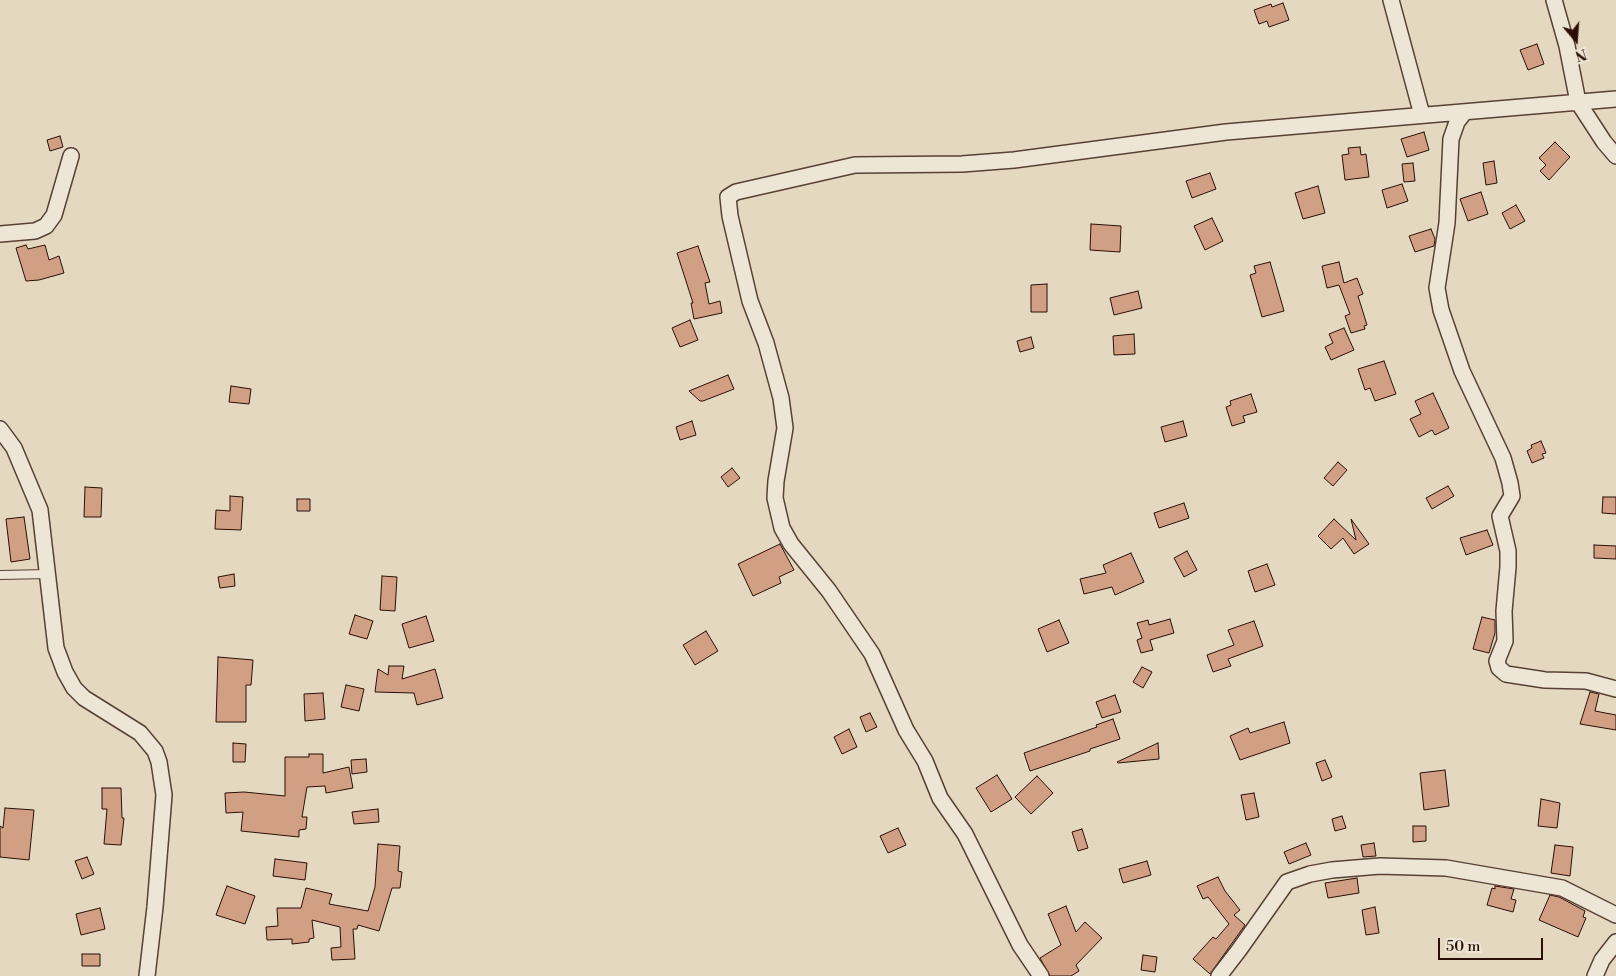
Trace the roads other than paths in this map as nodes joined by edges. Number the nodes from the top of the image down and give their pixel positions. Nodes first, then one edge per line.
1 (1391, 0) edge
2 (1554, 0) edge
3 (1616, 99) edge
4 (1578, 102) junction
5 (1464, 113) junction
6 (1422, 115) junction
7 (71, 156) dead end
8 (1616, 156) edge
9 (0, 234) edge
10 (0, 429) edge
11 (49, 574) junction
12 (0, 575) edge
13 (1614, 687) edge
14 (1616, 915) edge
15 (1616, 942) edge
16 (147, 976) edge
17 (1040, 976) edge
18 (1218, 976) edge
19 (1595, 976) edge

1 - 6 street
2 - 4 street
3 - 4 street
4 - 5 street
4 - 8 street
5 - 6 street
5 - 13 street
6 - 17 street
7 - 9 street
10 - 11 street
11 - 12 lane
11 - 16 street
14 - 18 street
15 - 19 street

